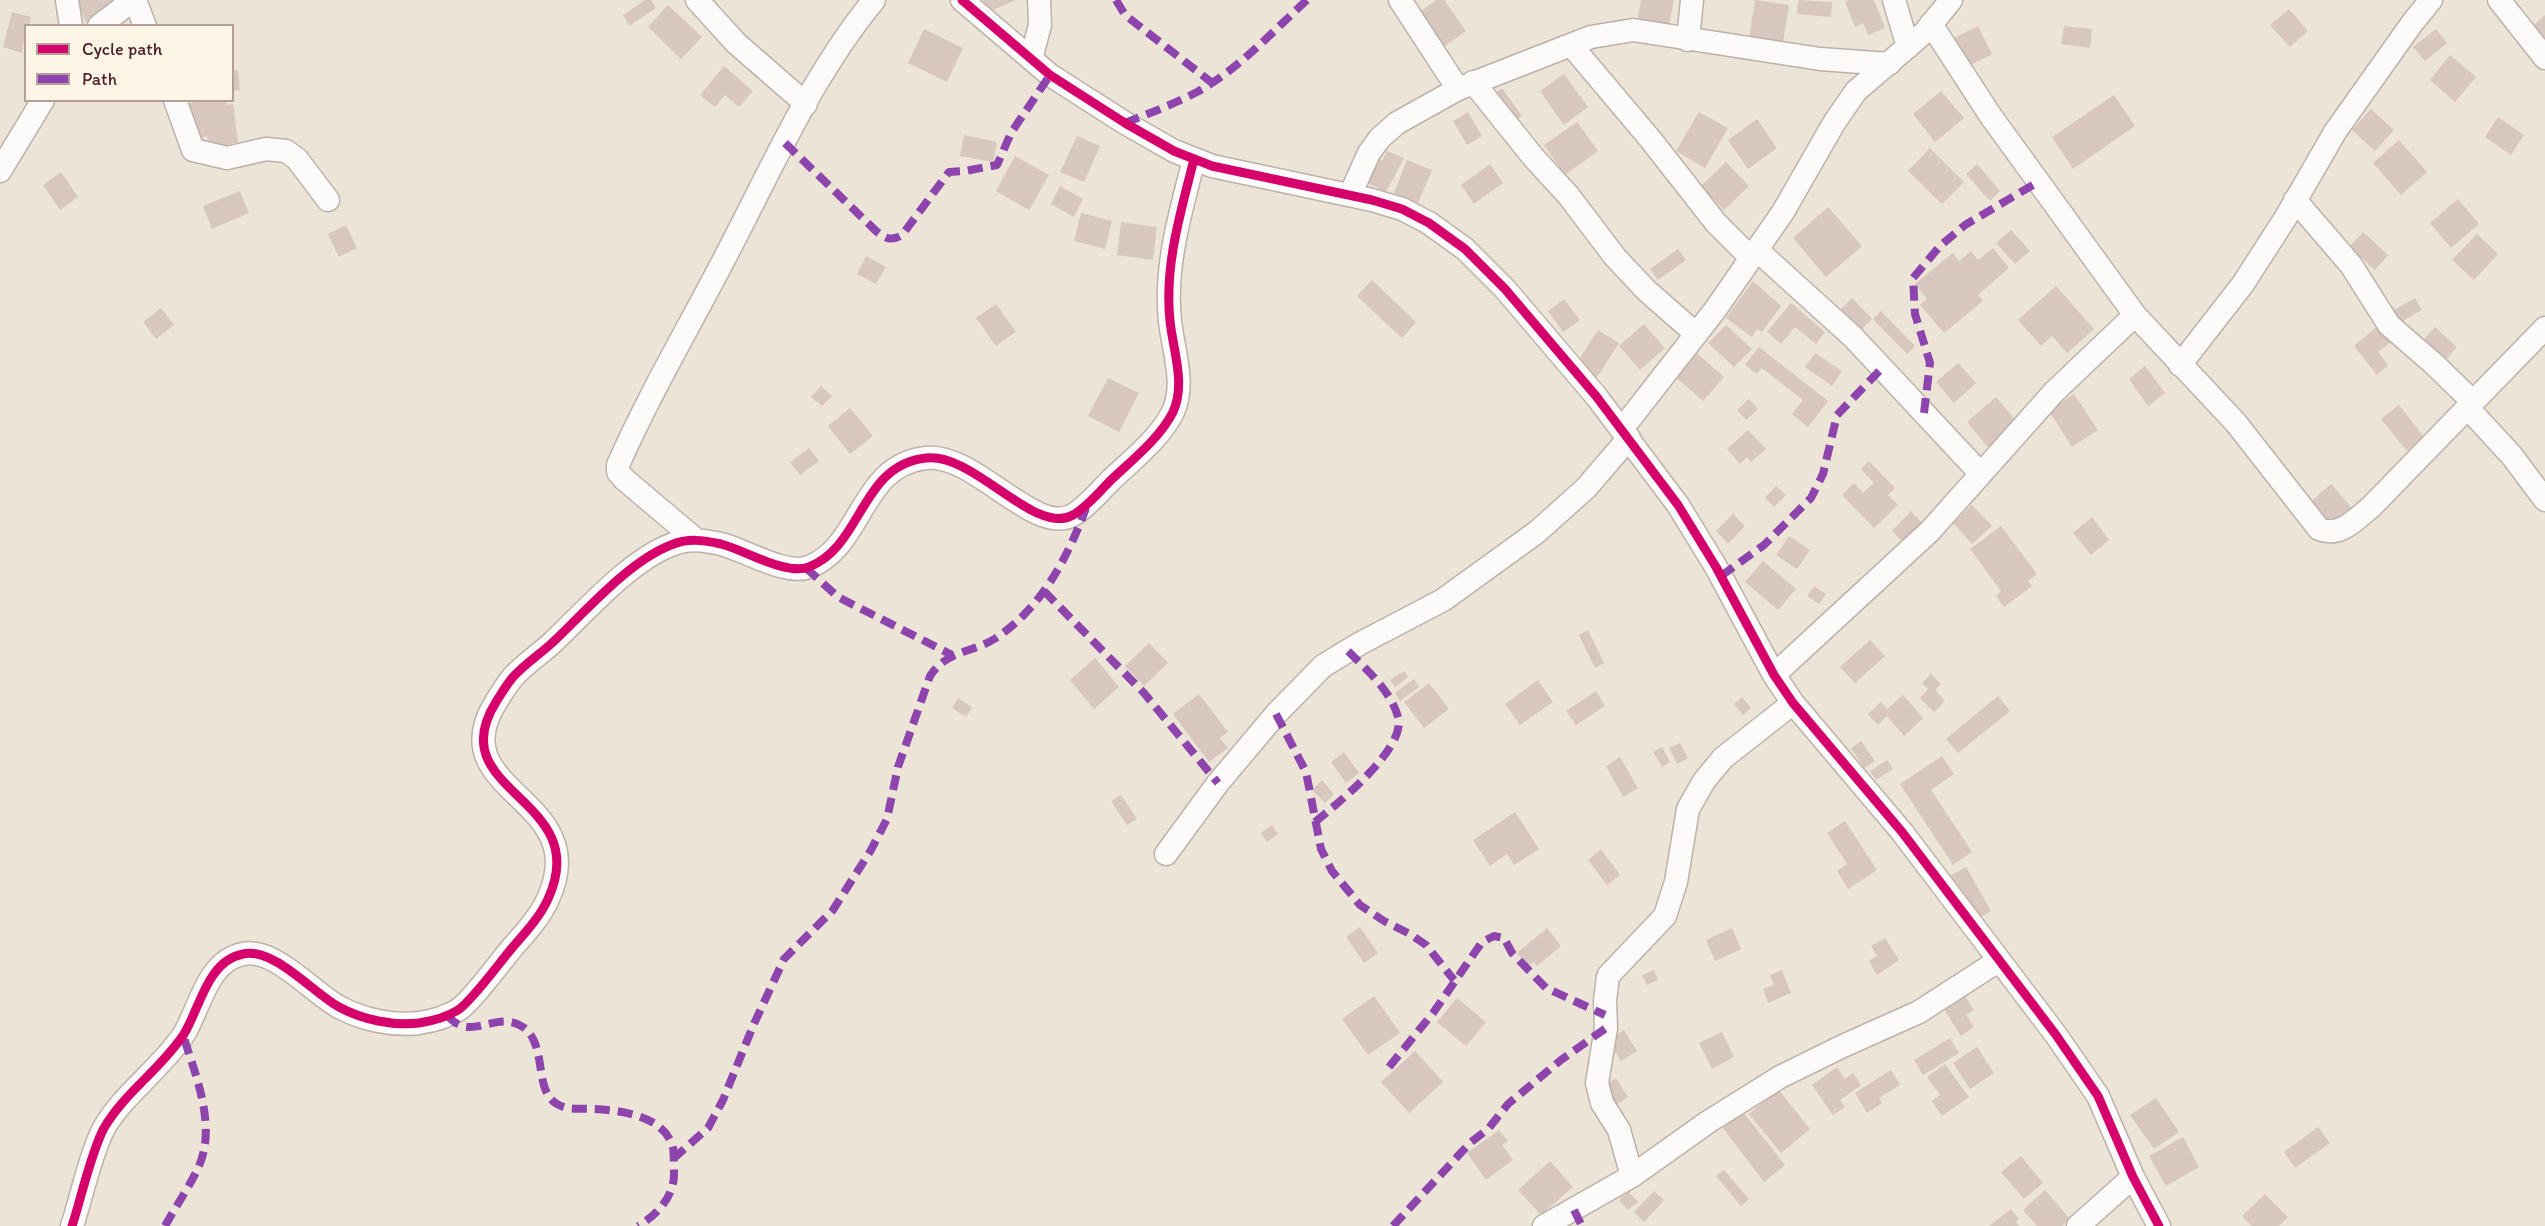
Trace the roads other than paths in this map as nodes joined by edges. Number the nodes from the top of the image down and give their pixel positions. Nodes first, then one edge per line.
1 (67, 0) edge
2 (134, 0) edge
3 (697, 0) edge
4 (874, 0) edge
5 (962, 0) edge
6 (1040, 0) edge
7 (1400, 0) edge
8 (1692, 0) edge
9 (1894, 0) edge
10 (1951, 0) edge
11 (2431, 0) edge
12 (2499, 0) edge
13 (71, 24) edge
14 (102, 24) edge
15 (145, 24) edge
16 (1931, 24) junction
17 (1688, 40) junction
18 (1571, 45) junction
19 (1908, 47) junction
20 (2545, 58) edge
21 (1031, 59) junction
22 (1889, 64) junction
23 (1466, 86) junction
24 (42, 102) edge
25 (176, 102) edge
26 (806, 104) junction
27 (1194, 159) junction
28 (0, 171) edge
29 (1350, 195) junction
30 (327, 200) dead end
31 (2295, 200) junction
32 (1754, 254) junction
33 (2135, 315) junction
34 (2545, 328) edge
35 (1695, 333) junction
36 (2180, 365) junction
37 (2469, 404) junction
38 (1625, 433) junction
39 (1982, 474) junction
40 (2545, 501) edge
41 (695, 539) junction
42 (1774, 675) junction
43 (1793, 703) junction
44 (1166, 854) dead end
45 (1998, 961) junction
46 (1632, 1176) junction
47 (2133, 1177) junction
48 (72, 1226) edge
49 (1544, 1226) edge
50 (2078, 1226) edge
51 (2159, 1226) edge

1 - 13 street
2 - 14 street
2 - 15 street
3 - 26 street
4 - 26 street
5 - 21 street
6 - 21 street
7 - 23 street
8 - 17 street
9 - 19 street
10 - 16 street
11 - 31 street
12 - 20 street
16 - 19 street
16 - 33 street
17 - 18 street
17 - 22 street
18 - 23 street
18 - 32 street
19 - 22 street
21 - 27 street
22 - 32 street
23 - 29 street
23 - 35 street
24 - 28 street
25 - 30 street
26 - 41 street
27 - 29 street
27 - 41 street
29 - 38 street
31 - 36 street
31 - 37 street
32 - 35 street
32 - 39 street
33 - 36 street
33 - 39 street
34 - 37 street
35 - 38 street
36 - 37 street
37 - 40 street
38 - 42 street
38 - 44 street
39 - 42 street
41 - 48 street
42 - 43 street
43 - 45 street
43 - 46 street
45 - 46 street
45 - 47 street
46 - 49 street
47 - 50 street
47 - 51 street

